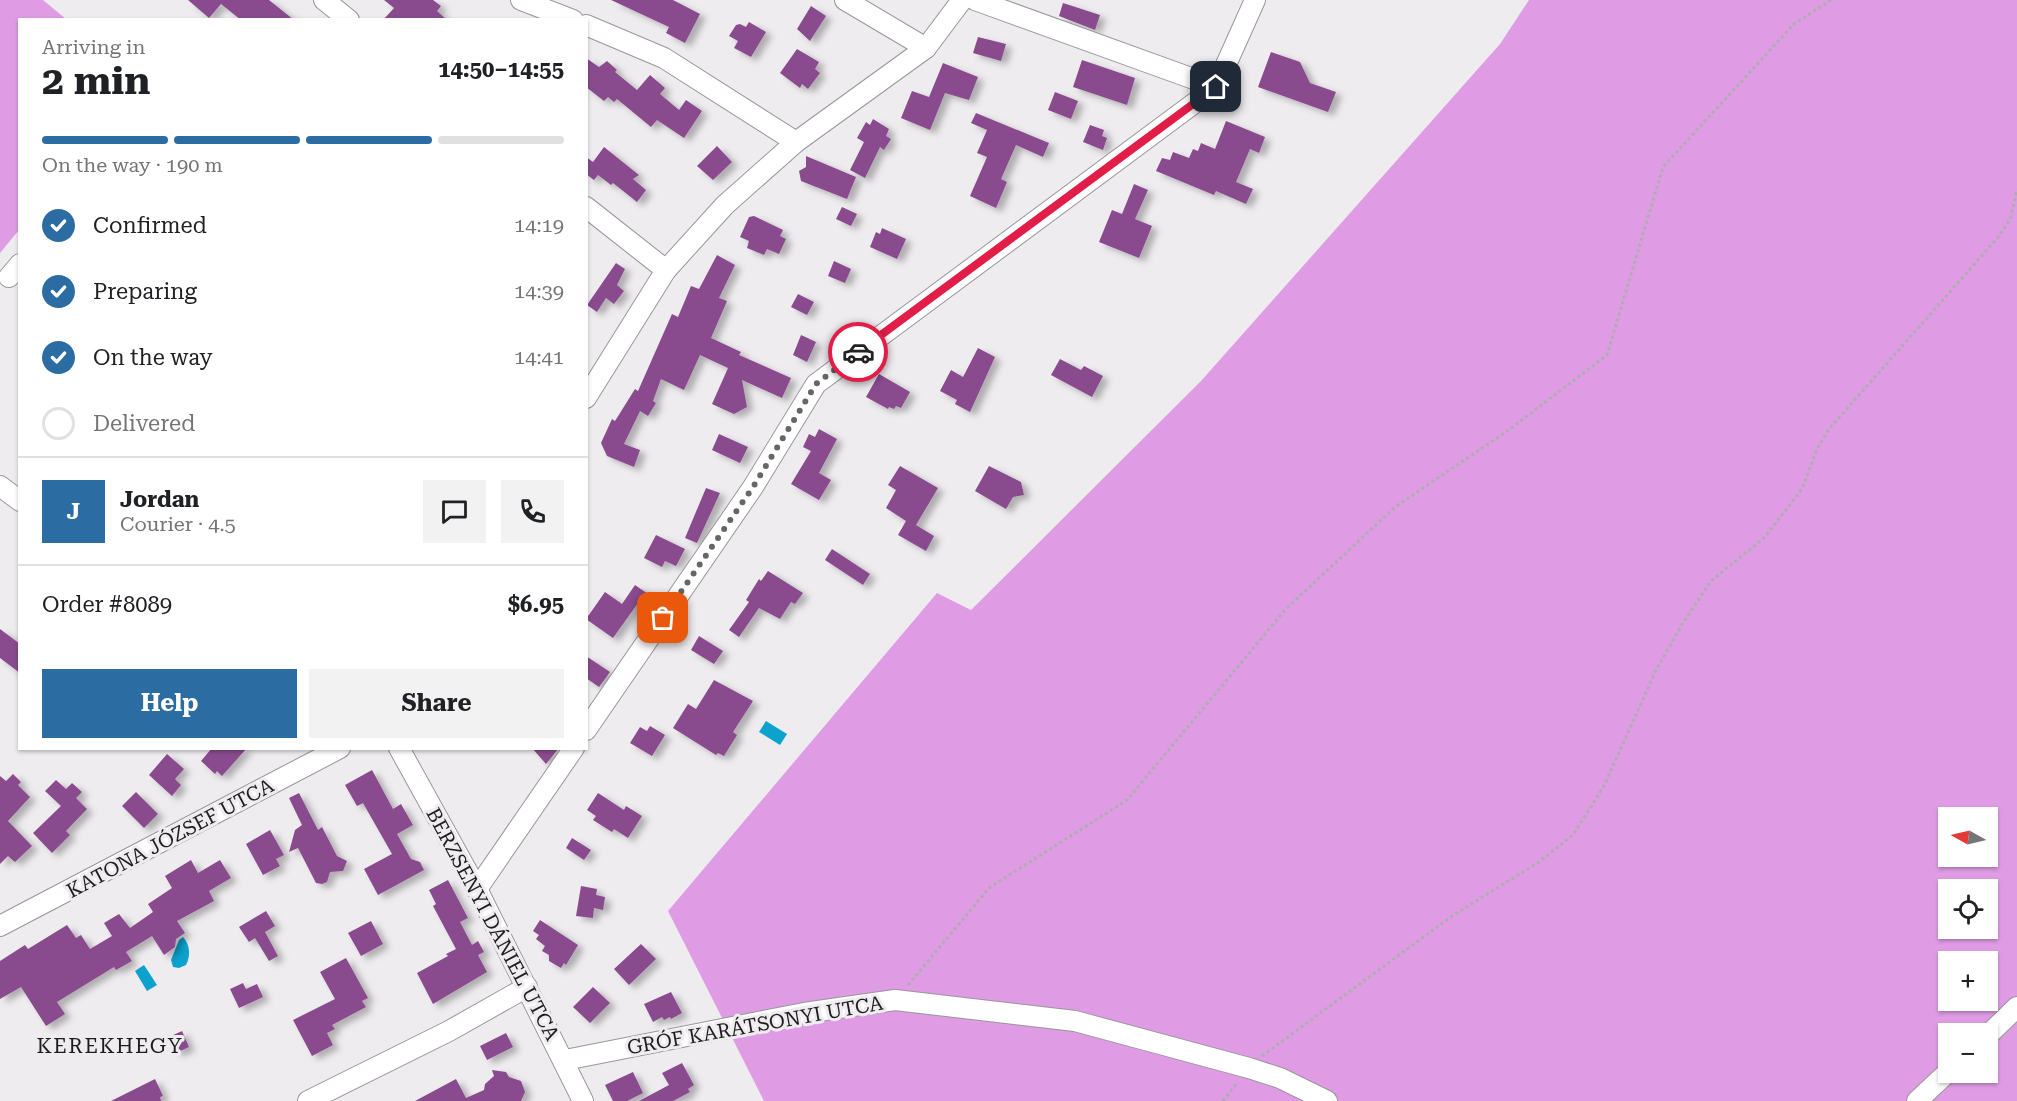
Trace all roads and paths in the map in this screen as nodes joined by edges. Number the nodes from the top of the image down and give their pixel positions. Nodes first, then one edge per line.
1 (324, 0) edge
2 (521, 0) edge
3 (845, 0) edge
4 (962, 0) edge
5 (975, 0) edge
6 (1255, 0) edge
7 (1831, 0) edge
8 (564, 11) edge
9 (346, 18) edge
10 (588, 26) edge
11 (926, 48) junction
12 (1216, 87) junction
13 (796, 142) junction
14 (2017, 189) edge
15 (588, 209) edge
16 (666, 270) junction
17 (588, 395) edge
18 (0, 486) edge
19 (18, 500) edge
20 (588, 727) edge
21 (332, 750) edge
22 (400, 750) edge
23 (573, 750) edge
24 (477, 889) junction
25 (0, 926) edge
26 (527, 987) junction
27 (895, 1000) junction
28 (2017, 1007) edge
29 (1998, 1025) edge
30 (1265, 1053) dead end
31 (565, 1060) junction
32 (1938, 1081) edge
33 (308, 1101) edge
34 (583, 1101) edge
35 (1327, 1101) edge
36 (1917, 1101) edge

1 - 9 street
2 - 8 street
3 - 11 street
4 - 11 street
5 - 12 street
6 - 12 street
7 - 27 path
10 - 13 street
11 - 13 street
12 - 20 street
13 - 16 street
14 - 30 path
15 - 16 street
16 - 17 street
18 - 19 street
21 - 25 street, KATONA JÓZSEF UTCA
22 - 24 street, BERZSENYI DÁNIEL UTCA
23 - 24 street
24 - 26 street, BERZSENYI DÁNIEL UTCA
26 - 31 street, BERZSENYI DÁNIEL UTCA
26 - 33 street
27 - 31 street, GRÓF KARÁTSONYI UTCA
27 - 35 street, GRÓF KARÁTSONYI UTCA
28 - 29 street
31 - 34 street, BERZSENYI DÁNIEL UTCA
32 - 36 street

